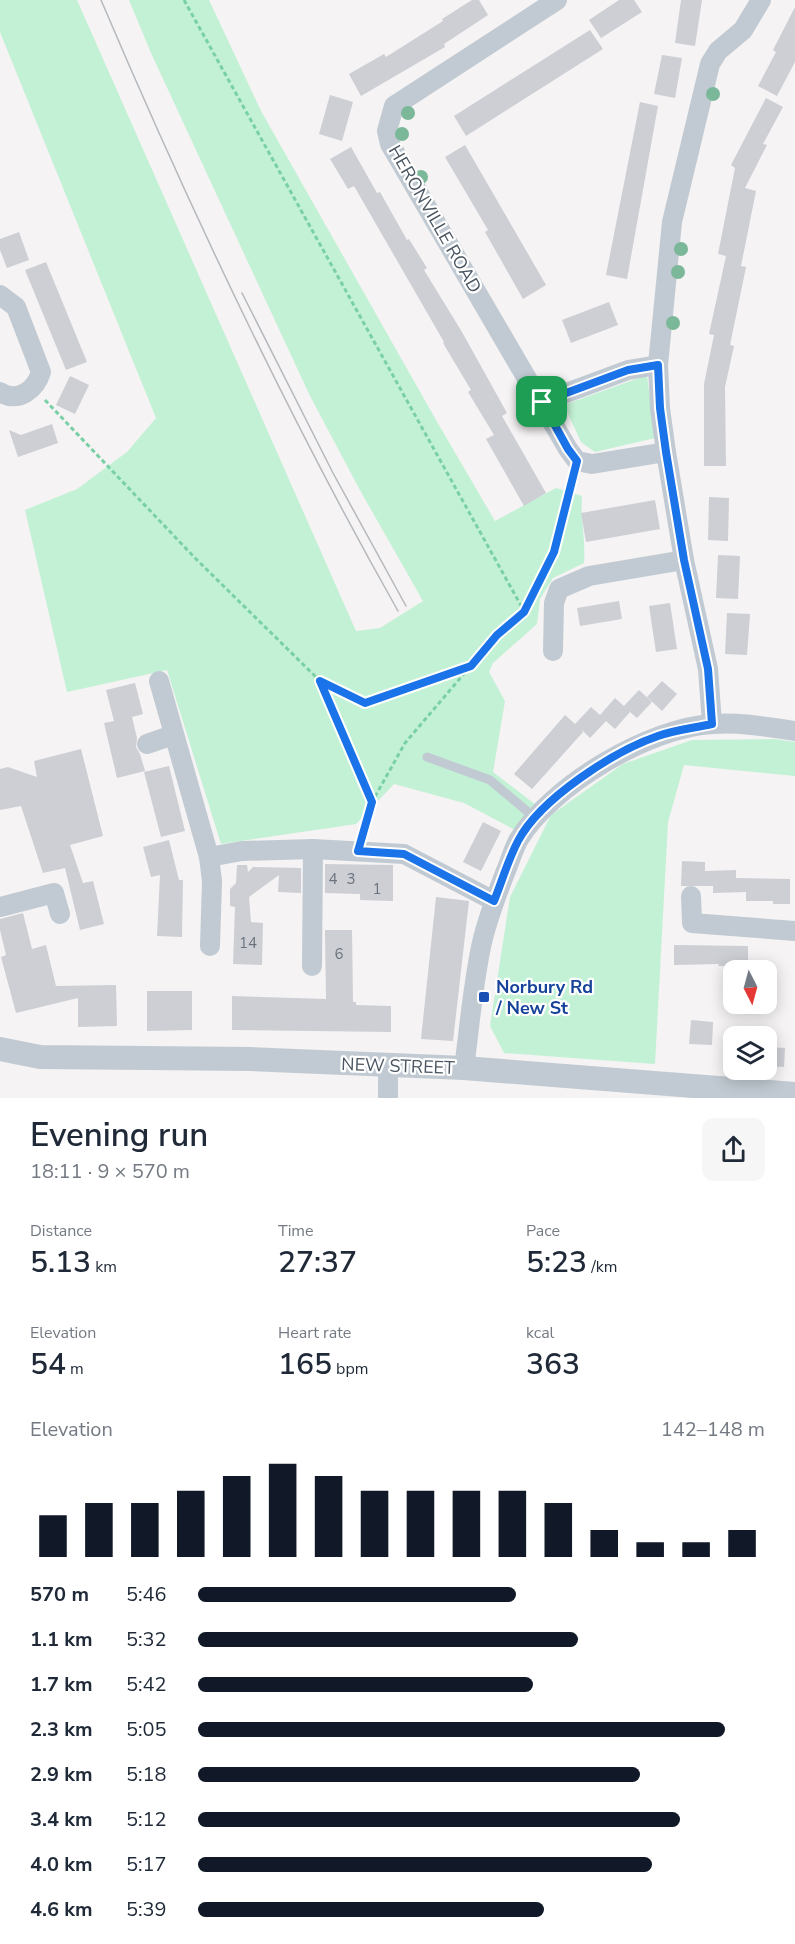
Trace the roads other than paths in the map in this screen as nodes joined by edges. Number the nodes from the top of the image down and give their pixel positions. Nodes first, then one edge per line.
1 (557, 0) edge
2 (760, 0) edge
3 (533, 6) edge
4 (0, 295) edge
5 (658, 365) junction
6 (0, 392) edge
7 (542, 402) junction
8 (666, 452) junction
9 (684, 560) junction
10 (553, 651) dead end
11 (159, 681) dead end
12 (712, 724) junction
13 (795, 731) edge
14 (173, 735) junction
15 (147, 744) dead end
16 (427, 757) dead end
17 (534, 818) junction
18 (313, 849) junction
19 (209, 856) junction
20 (692, 896) dead end
21 (494, 901) junction
22 (0, 907) edge
23 (60, 914) dead end
24 (795, 931) edge
25 (210, 946) dead end
26 (312, 966) dead end
27 (0, 1049) edge
28 (388, 1066) junction
29 (464, 1068) junction
30 (681, 1092) edge
31 (795, 1094) edge
32 (388, 1098) edge

1 - 3 street, HERONVILLE ROAD
2 - 5 street
3 - 7 street, HERONVILLE ROAD
4 - 6 street
5 - 7 street
5 - 8 street
7 - 8 street, HERONVILLE ROAD
8 - 9 street
9 - 10 street
9 - 12 street
11 - 14 street
12 - 13 street
12 - 17 street
14 - 15 street
14 - 19 street
16 - 17 lane
17 - 21 street
18 - 19 street
18 - 21 street
18 - 26 street
19 - 25 street
20 - 24 street
21 - 29 street
22 - 23 street
27 - 28 street, NEW STREET
28 - 29 street, NEW STREET
28 - 32 street
29 - 30 street, NEW STREET
30 - 31 street, NEW STREET

